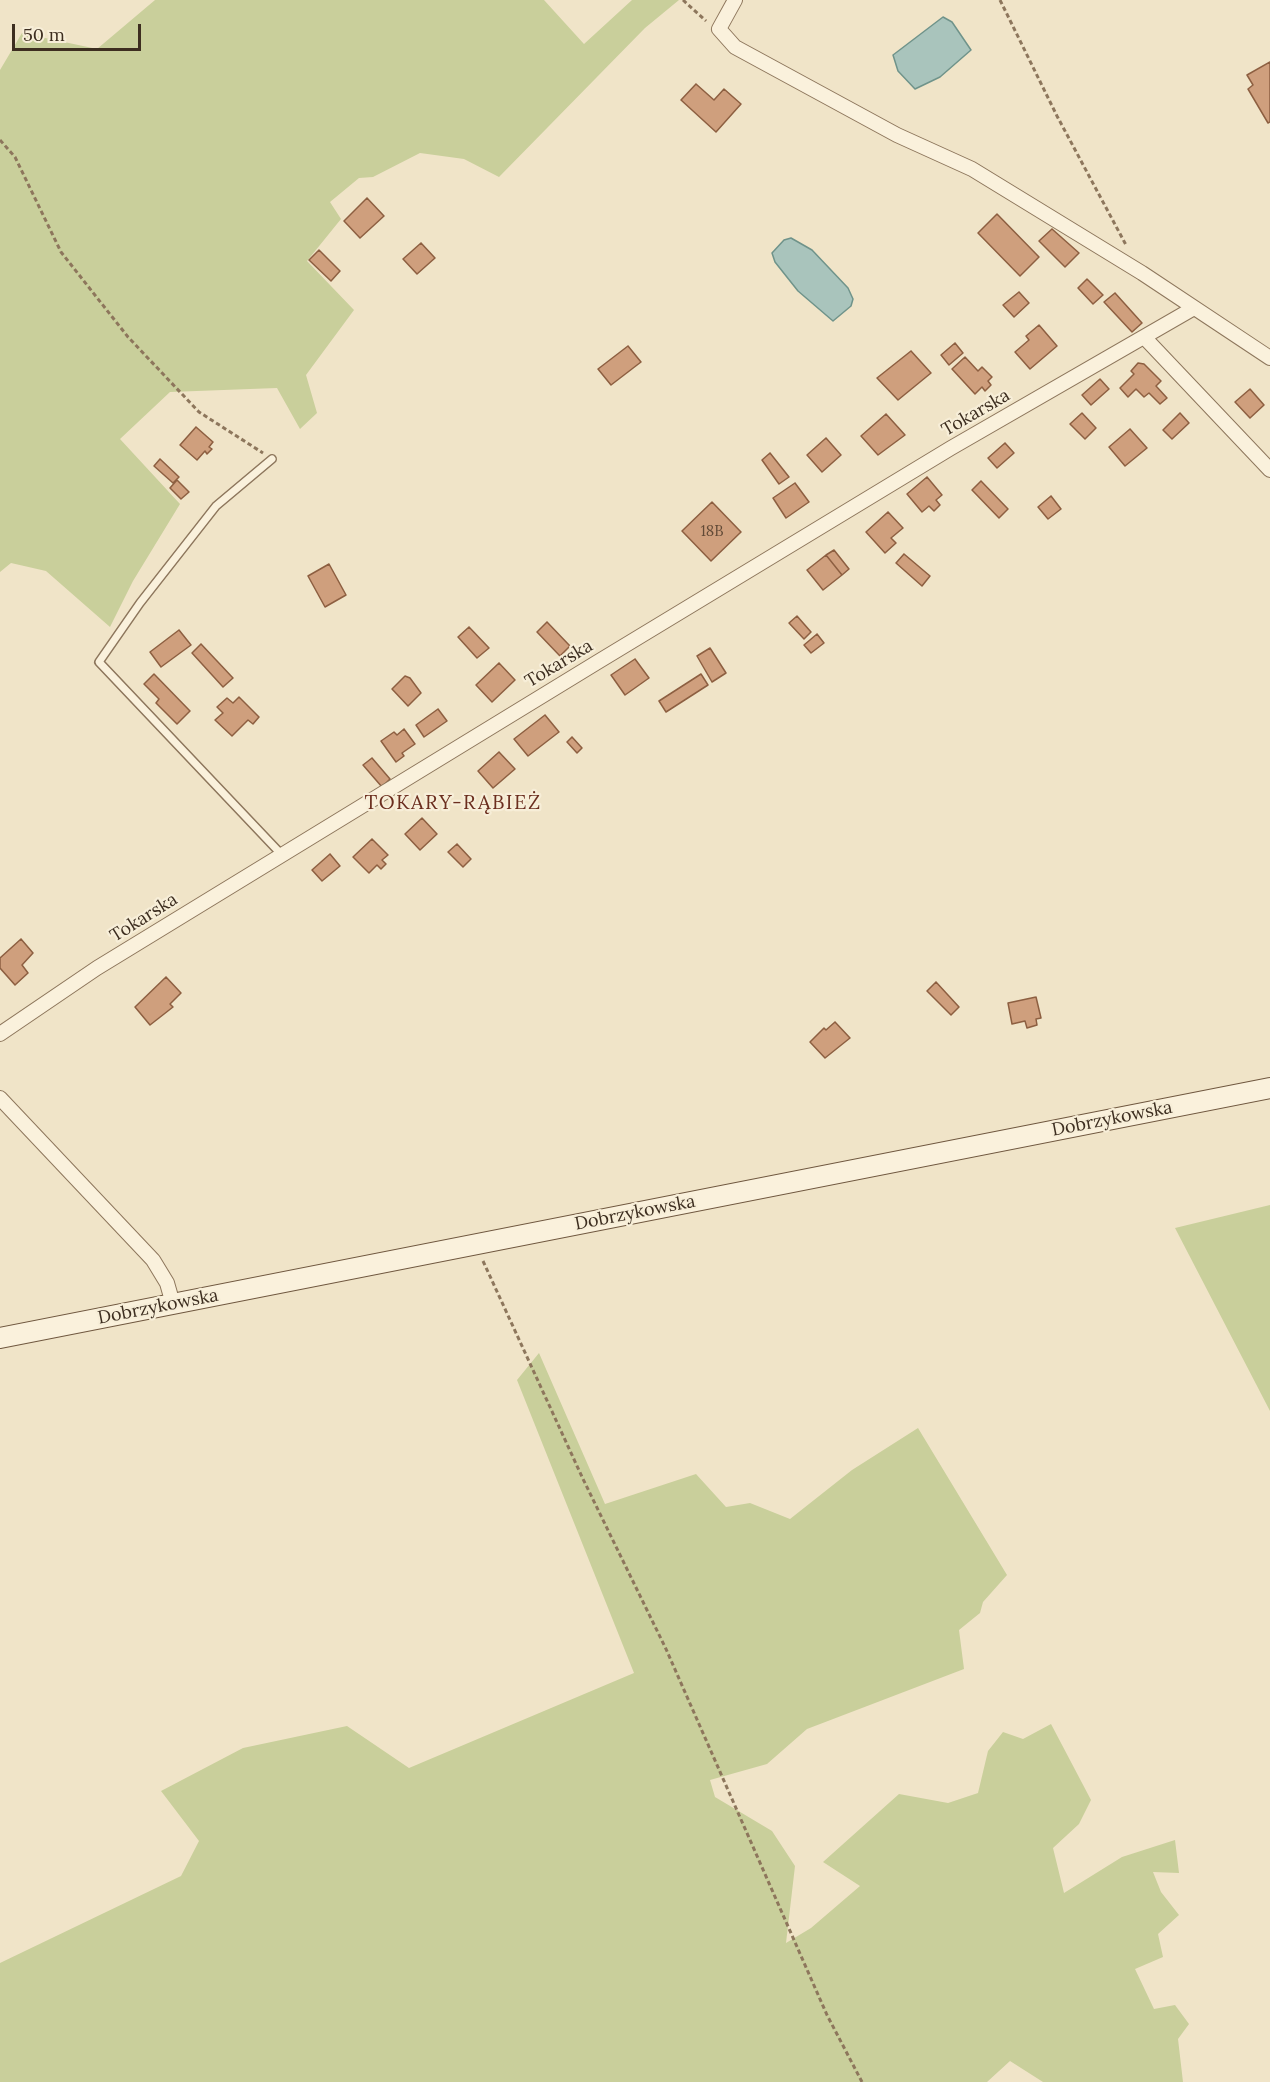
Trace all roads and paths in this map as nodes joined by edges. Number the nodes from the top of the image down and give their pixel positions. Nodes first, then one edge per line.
1 (735, 0) edge
2 (1000, 0) edge
3 (0, 140) edge
4 (1142, 273) junction
5 (1194, 308) junction
6 (1144, 338) junction
7 (1270, 358) edge
8 (272, 459) joint
9 (1270, 471) edge
10 (282, 855) junction
11 (0, 1034) edge
12 (1270, 1088) edge
13 (0, 1098) edge
14 (476, 1244) junction
15 (173, 1304) junction
16 (0, 1338) edge
17 (862, 2082) edge

1 - 4 street
2 - 4 path
3 - 8 path
4 - 5 street
5 - 6 street, Tokarska
5 - 7 street
6 - 9 street
6 - 10 street, Tokarska
8 - 10 lane
10 - 11 street, Tokarska
12 - 14 main road, Dobrzykowska
13 - 15 street
14 - 15 main road, Dobrzykowska
14 - 17 path
15 - 16 main road, Dobrzykowska

